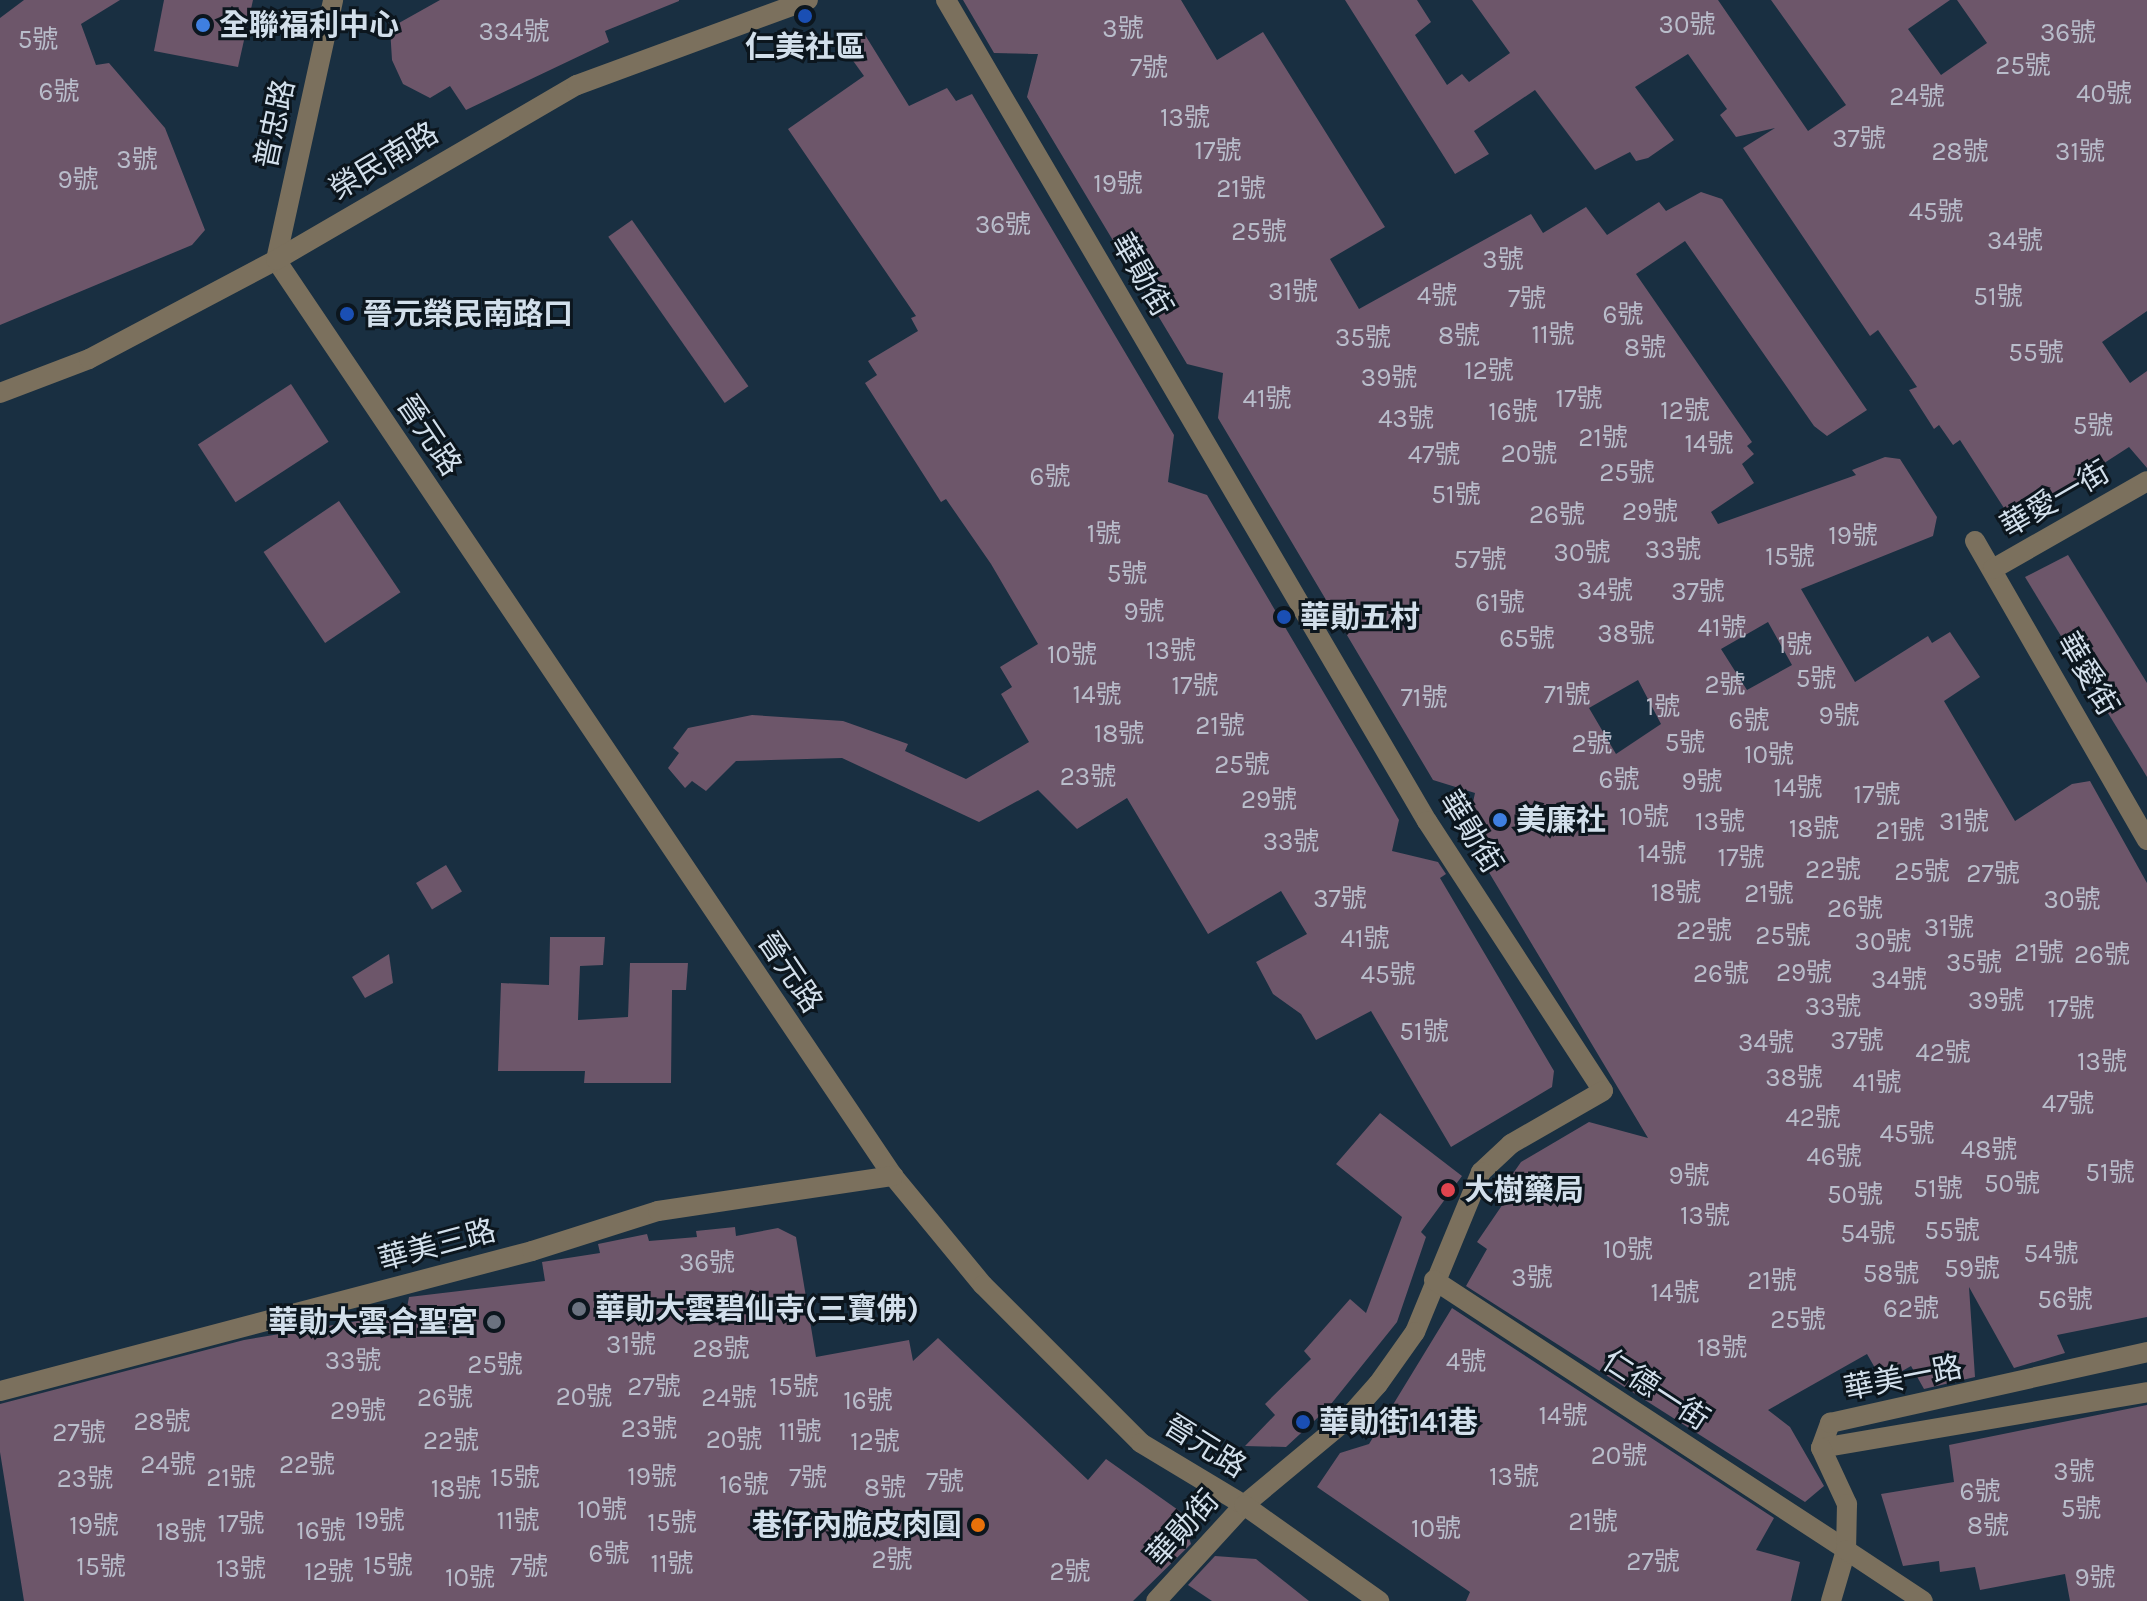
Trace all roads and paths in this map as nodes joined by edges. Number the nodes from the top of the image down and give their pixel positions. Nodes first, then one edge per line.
1 (333, 0) edge
2 (808, 0) edge
3 (946, 0) edge
4 (276, 260) junction
5 (0, 393) edge
6 (2147, 481) edge
7 (1975, 541) dead end
8 (1993, 569) junction
9 (2147, 840) edge
10 (893, 1176) junction
11 (1434, 1280) junction
12 (2147, 1352) edge
13 (0, 1391) edge
14 (2147, 1392) edge
15 (1821, 1448) junction
16 (1244, 1505) junction
17 (1846, 1550) junction
18 (1156, 1601) edge
19 (1379, 1601) edge
20 (1831, 1601) edge
21 (1923, 1601) edge

1 - 4 street, 普忠路
2 - 4 street, 榮民南路
3 - 11 street, 華勛街
4 - 5 street, 榮民南路
4 - 10 street, 晉元路
6 - 8 street, 華愛一街
7 - 8 street, 華愛街
8 - 9 street, 華愛街
10 - 13 street, 華美三路
10 - 16 street, 晉元路
11 - 16 street, 華勛街
11 - 17 street, 仁德一街
12 - 15 street, 華美一路
14 - 15 street, 華美一路
15 - 17 street
16 - 18 street, 華勛街
16 - 19 street, 晉元路
17 - 20 street
17 - 21 street, 仁德一街

